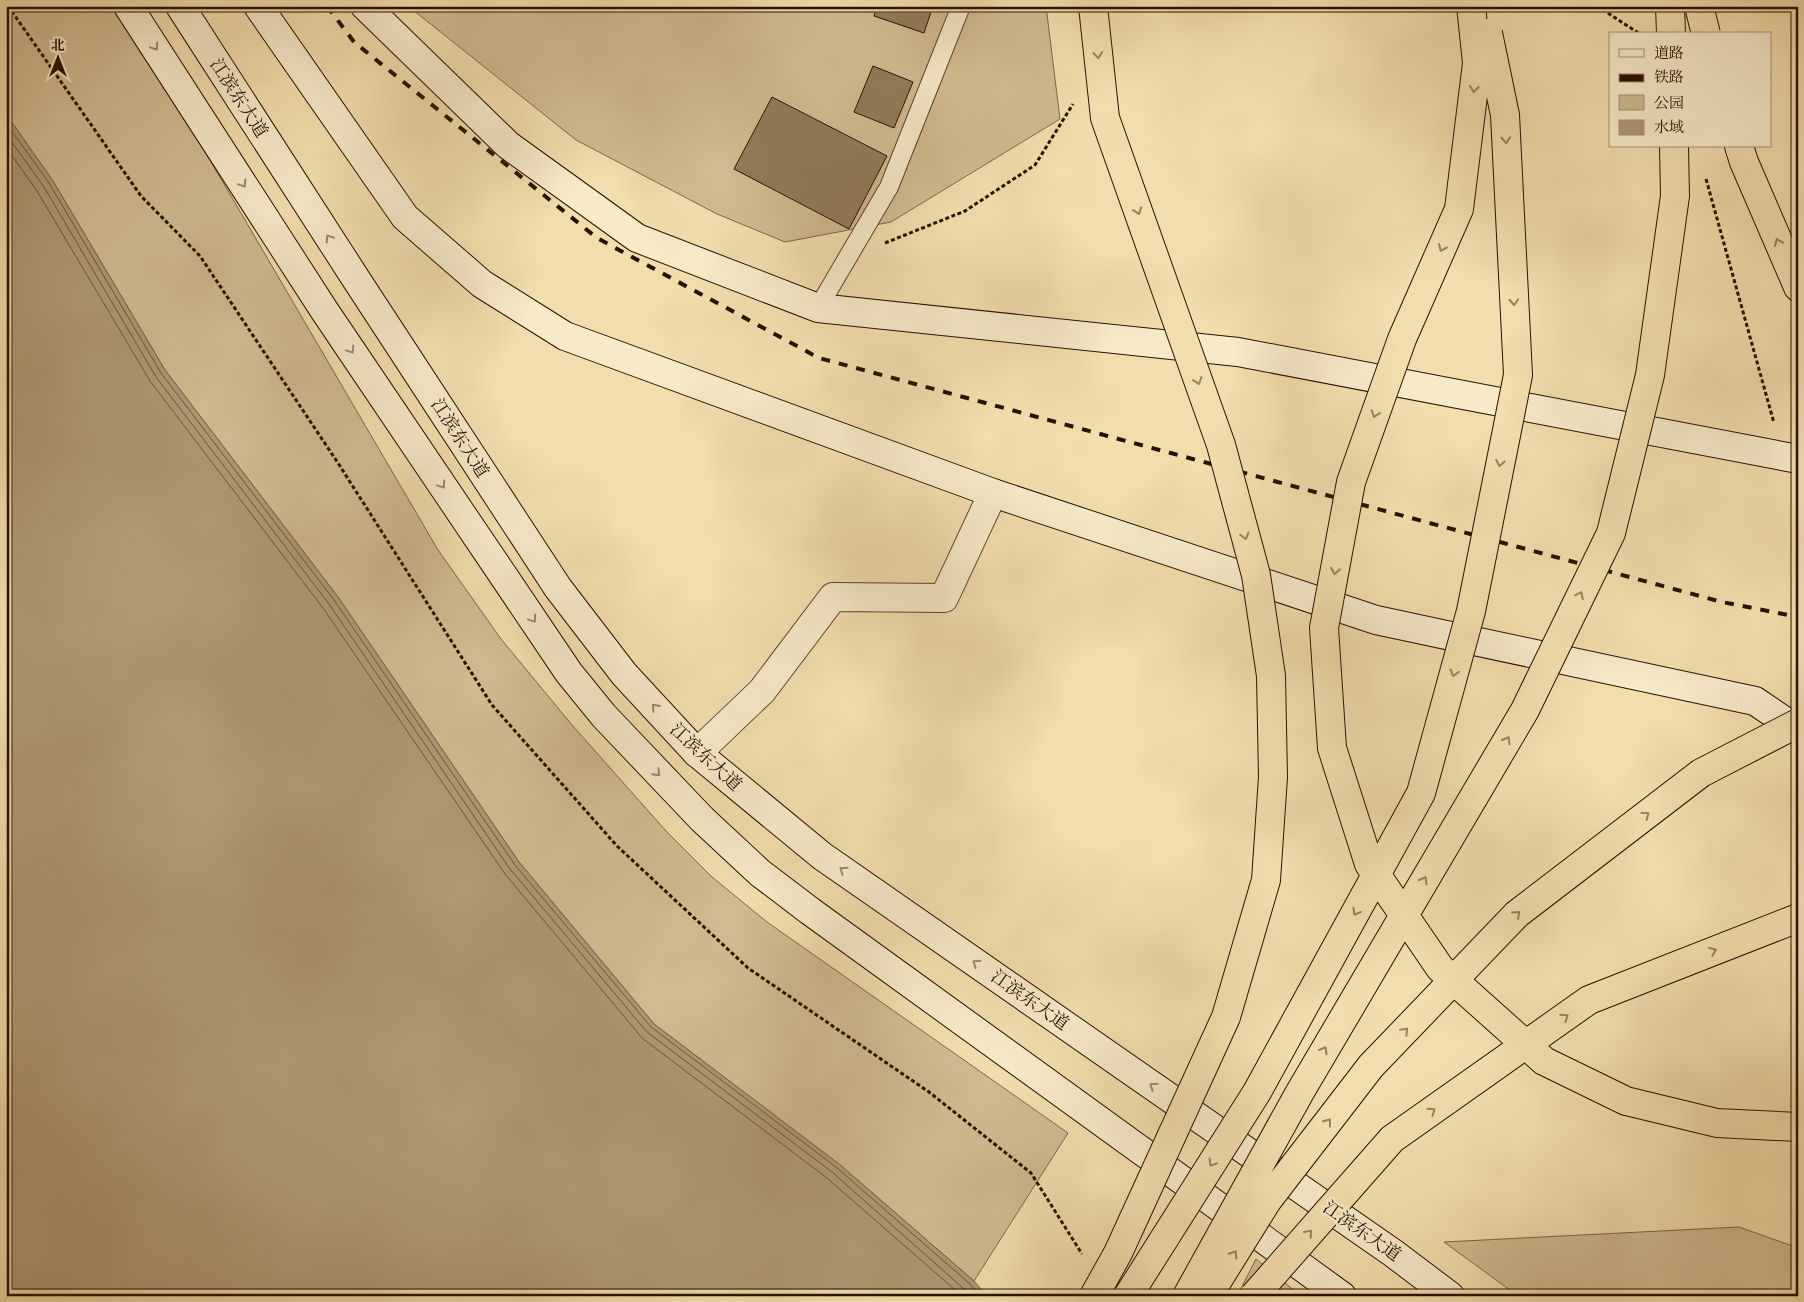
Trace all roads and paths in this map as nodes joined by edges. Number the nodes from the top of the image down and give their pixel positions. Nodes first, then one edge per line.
1 (8, 6) edge
2 (128, 6) edge
3 (180, 6) edge
4 (258, 6) edge
5 (365, 6) edge
6 (961, 6) edge
7 (1093, 6) edge
8 (1471, 6) edge
9 (1482, 6) edge
10 (1597, 6) edge
11 (1670, 6) edge
12 (1698, 6) edge
13 (1637, 32) edge
14 (1671, 32) edge
15 (1705, 32) edge
16 (1077, 98) dead end
17 (1674, 148) edge
18 (1740, 148) edge
19 (1705, 174) dead end
20 (847, 258) junction
21 (1798, 287) edge
22 (818, 308) junction
23 (1790, 457) edge
24 (993, 493) junction
25 (1798, 722) edge
26 (1798, 730) edge
27 (697, 754) junction
28 (1798, 918) edge
29 (1798, 1127) edge
30 (1083, 1255) dead end
31 (1094, 1296) edge
32 (1128, 1296) edge
33 (1187, 1296) edge
34 (1208, 1296) edge
35 (1254, 1296) edge
36 (1342, 1296) edge
37 (1450, 1296) edge

1 - 30 path
2 -> 36 street
27 -> 3 street, 江滨东大道
4 - 24 street
5 - 22 street
6 - 20 lane
7 -> 31 highway, bridge
8 -> 29 highway, bridge
9 -> 32 highway, bridge
10 - 13 path
11 - 14 highway
12 - 15 highway, bridge
16 - 20 path
33 -> 17 highway, bridge
21 -> 18 highway
19 - 23 path
20 - 22 lane
22 - 23 street
24 - 26 street
24 - 27 street
34 -> 25 highway, bridge
37 -> 27 street, 江滨东大道
35 -> 28 highway, bridge

